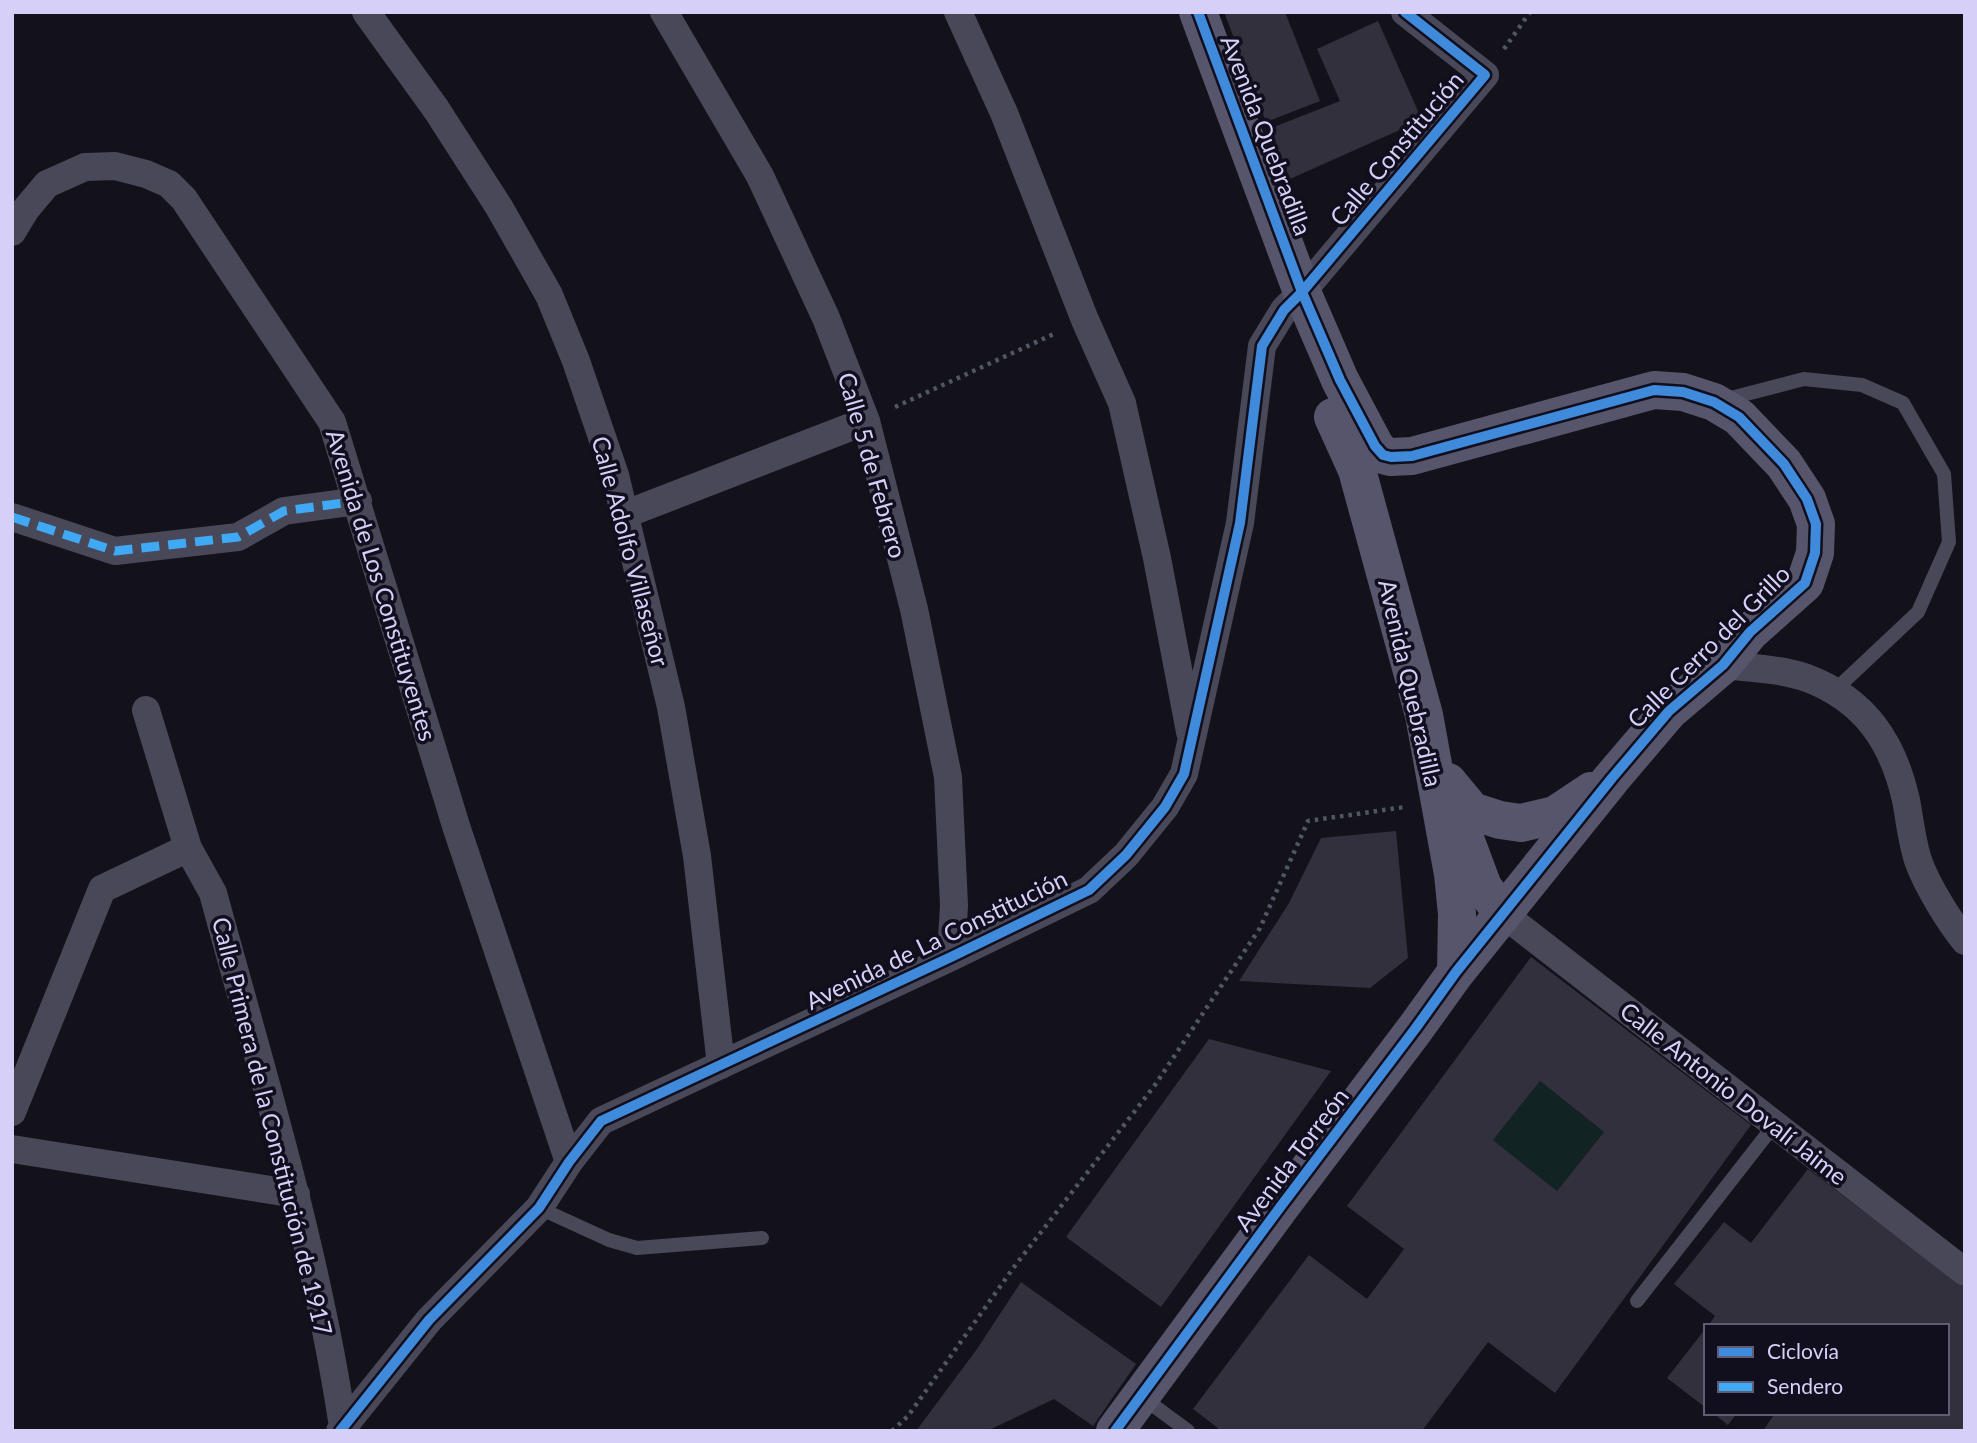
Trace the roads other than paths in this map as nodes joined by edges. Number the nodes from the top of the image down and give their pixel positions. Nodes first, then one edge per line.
1 (366, 12) edge
2 (664, 12) edge
3 (958, 12) edge
4 (1171, 12) edge
5 (1198, 12) edge
6 (1405, 12) edge
7 (12, 232) edge
8 (1293, 301) junction
9 (1714, 402) junction
10 (866, 421) junction
11 (1364, 427) joint
12 (358, 501) junction
13 (626, 514) junction
14 (12, 517) edge
15 (1723, 664) junction
16 (1833, 692) junction
17 (146, 710) dead end
18 (1192, 743) junction
19 (1612, 778) junction
20 (1444, 792) junction
21 (188, 848) junction
22 (1503, 914) junction
23 (1965, 941) edge
24 (951, 957) junction
25 (1456, 972) junction
26 (721, 1065) junction
27 (12, 1112) edge
28 (1775, 1125) junction
29 (12, 1149) edge
30 (569, 1162) junction
31 (296, 1194) junction
32 (539, 1208) junction
33 (762, 1238) dead end
34 (1965, 1272) edge
35 (1637, 1301) dead end
36 (1141, 1396) junction
37 (341, 1429) edge
38 (1115, 1431) edge
39 (1188, 1431) edge

1 - 13 street, Calle Adolfo Villaseñor
2 - 10 street, Calle 5 de Febrero
3 - 18 street
4 - 8 street, Avenida Quebradilla
5 - 8 street, Avenida Quebradilla
6 - 8 street, Calle Constitución
7 - 12 street, Avenida de Los Constituyentes
8 - 11 street, Avenida Quebradilla
8 - 18 street, Avenida de La Constitución
8 - 20 street, Avenida Quebradilla
9 - 11 street, Calle Cerro del Grillo
9 - 15 street, Calle Cerro del Grillo
9 - 16 lane
10 - 13 street
10 - 24 street, Calle 5 de Febrero
12 - 14 street
12 - 30 street, Avenida de Los Constituyentes
13 - 26 street, Calle Adolfo Villaseñor
15 - 16 street, Calle Cerro del Grillo
15 - 19 street, Calle Cerro del Grillo
16 - 23 street, Calle Cerro del Grillo
17 - 21 street, Calle Primera de la Constitución de 1917
18 - 24 street, Avenida de La Constitución
19 - 20 street
19 - 22 street, Calle Cerro del Grillo
20 - 22 street
20 - 25 street, Avenida Quebradilla
21 - 27 street
21 - 31 street, Calle Primera de la Constitución de 1917
22 - 25 street, Avenida Torreón
22 - 28 street, Calle Antonio Dovalí Jaime
24 - 26 street, Avenida de La Constitución
25 - 36 street, Avenida Torreón
26 - 30 street, Avenida de La Constitución
28 - 34 street, Calle Antonio Dovalí Jaime
28 - 35 lane
29 - 31 street
30 - 32 street, Avenida de La Constitución
31 - 37 street, Calle Primera de la Constitución de 1917
32 - 33 lane
32 - 37 street, Avenida de La Constitución
36 - 38 street, Avenida Torreón
36 - 39 lane

